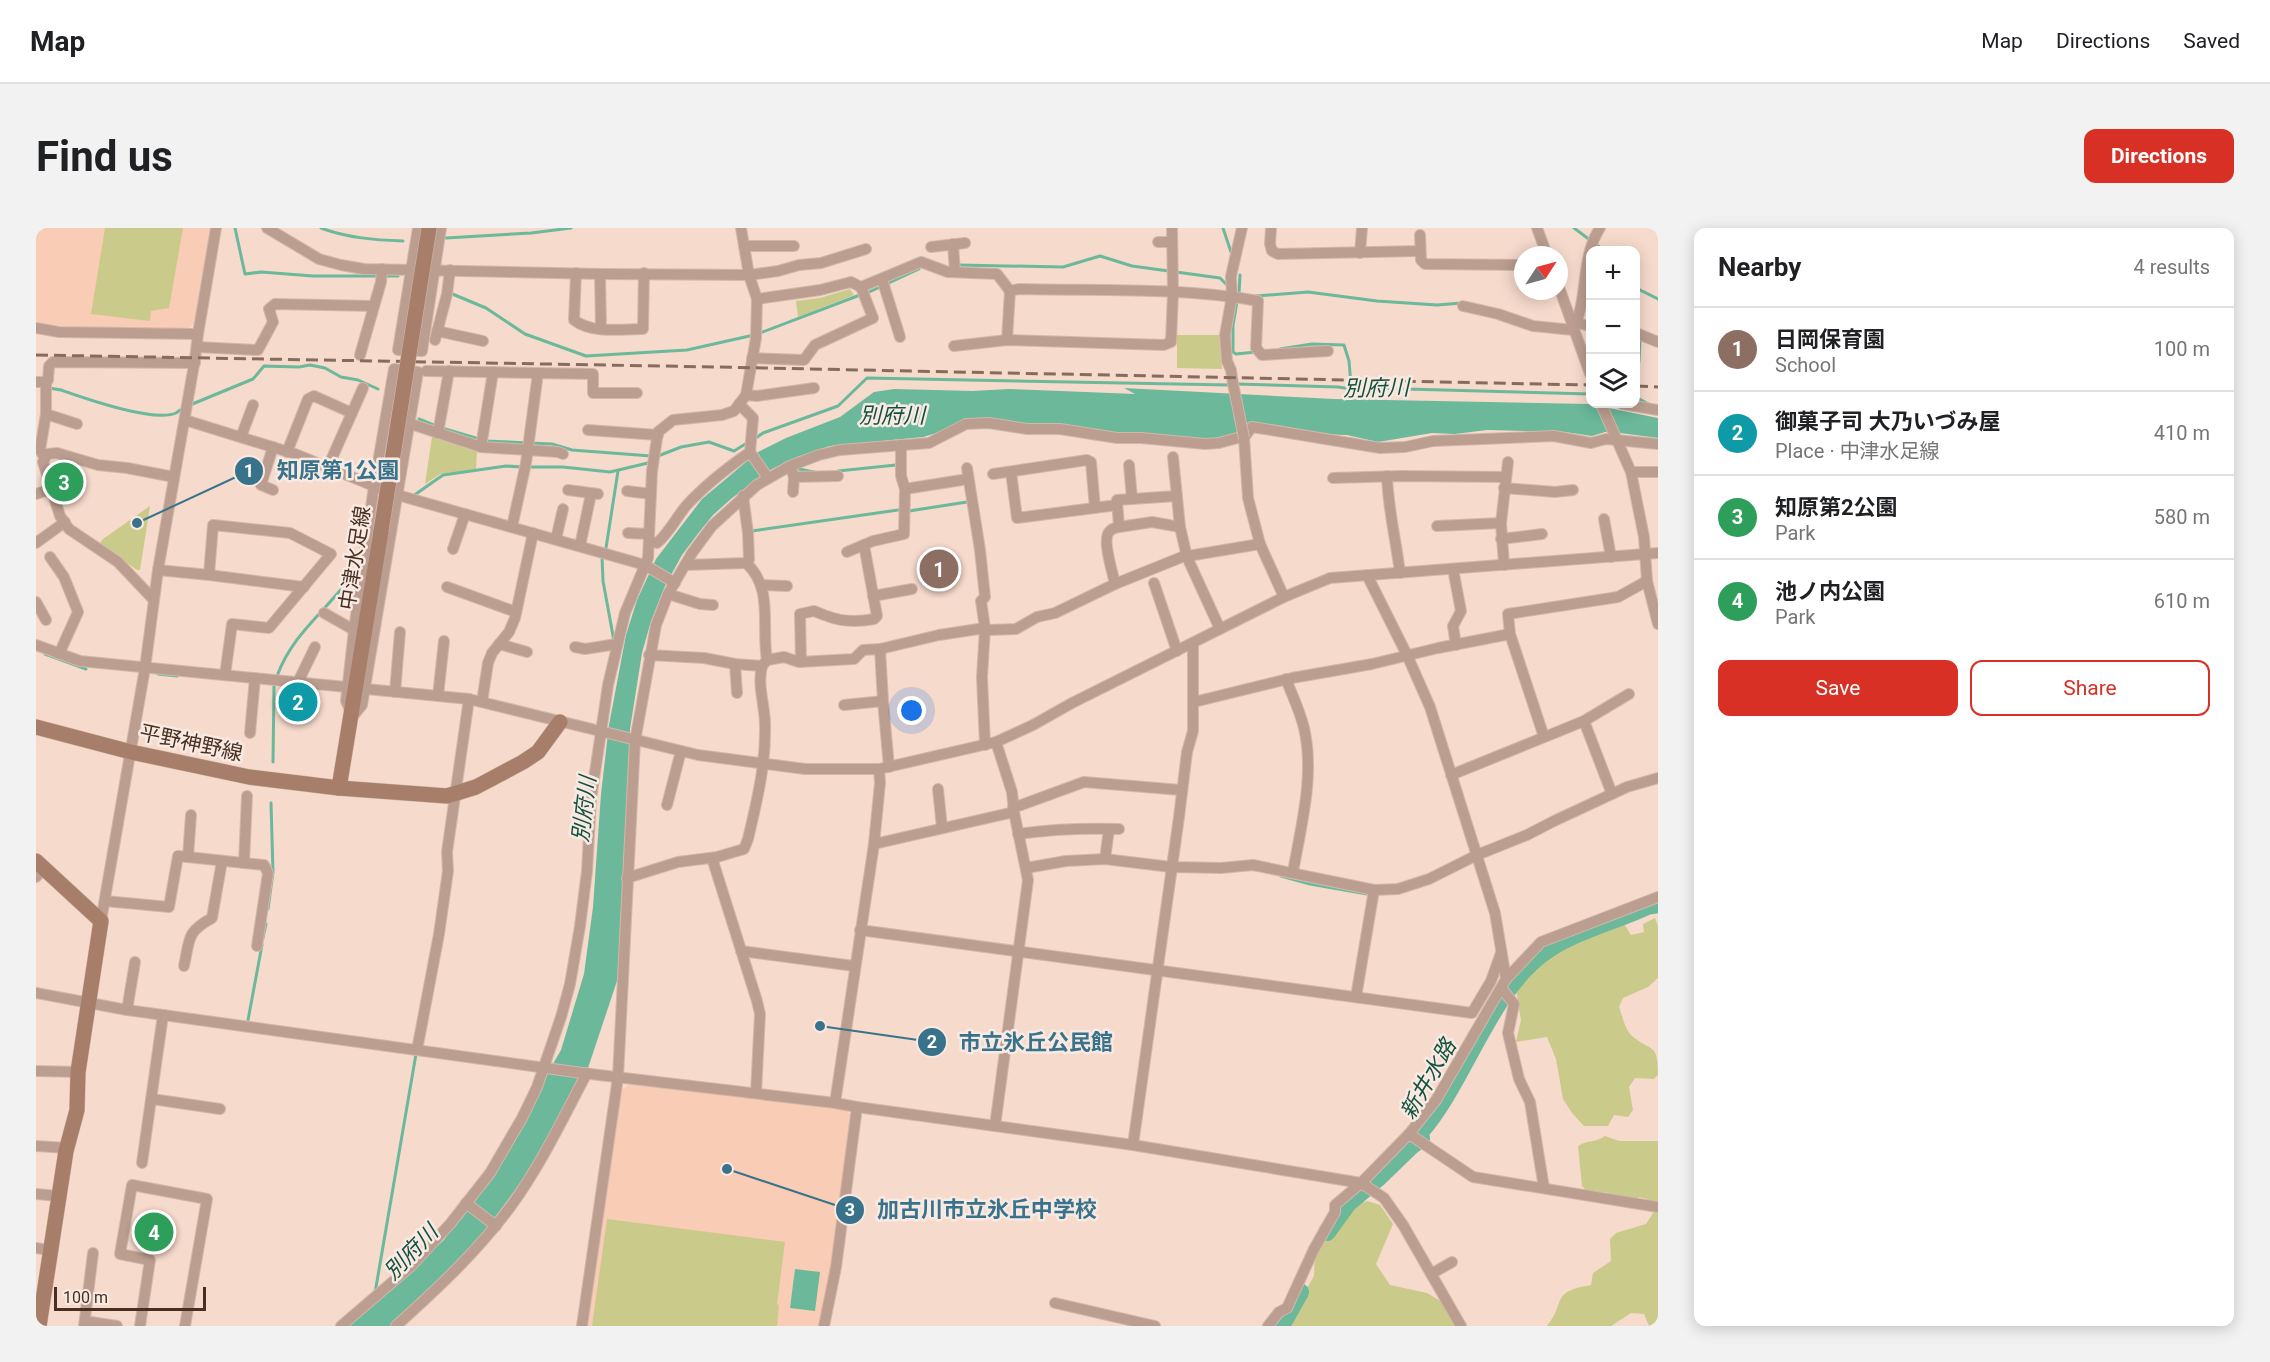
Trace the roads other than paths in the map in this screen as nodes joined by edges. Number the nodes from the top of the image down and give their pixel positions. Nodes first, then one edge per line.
1 (216, 228) edge
2 (267, 228) edge
3 (418, 228) edge
4 (429, 228) edge
5 (441, 228) edge
6 (741, 228) edge
7 (1172, 228) edge
8 (1242, 228) edge
9 (1271, 228) edge
10 (1362, 228) edge
11 (1537, 228) edge
12 (1600, 228) edge
13 (1420, 235) dead end
14 (1158, 242) dead end
15 (1172, 242) junction
16 (744, 246) junction
17 (794, 246) dead end
18 (1544, 246) edge
19 (932, 247) dead end
20 (866, 249) dead end
21 (1420, 251) junction
22 (1360, 253) junction
23 (1514, 265) edge
24 (954, 268) junction
25 (410, 270) junction
26 (434, 270) junction
27 (450, 270) junction
28 (576, 273) junction
29 (644, 273) junction
30 (382, 274) junction
31 (600, 274) junction
32 (748, 274) junction
33 (883, 283) junction
34 (1010, 291) junction
35 (863, 292) junction
36 (1173, 292) junction
37 (1232, 296) junction
38 (757, 299) junction
39 (1564, 300) edge
40 (374, 306) junction
41 (1463, 306) dead end
42 (1574, 325) junction
43 (1586, 326) edge
44 (36, 328) edge
45 (601, 329) junction
46 (198, 334) junction
47 (1640, 335) edge
48 (900, 337) dead end
49 (1007, 340) junction
50 (483, 341) dead end
51 (1658, 342) edge
52 (968, 344) junction
53 (197, 346) junction
54 (954, 346) dead end
55 (1328, 351) dead end
56 (360, 355) dead end
57 (969, 357) dead end
58 (752, 358) junction
59 (1586, 362) edge
60 (195, 363) junction
61 (426, 371) dead end
62 (449, 371) junction
63 (493, 372) junction
64 (538, 373) junction
65 (41, 382) edge
66 (363, 388) dead end
67 (814, 388) dead end
68 (637, 393) dead end
69 (746, 395) junction
70 (739, 404) junction
71 (253, 405) dead end
72 (1640, 407) edge
73 (1603, 408) edge
74 (1658, 410) edge
75 (352, 412) junction
76 (46, 414) junction
77 (185, 420) junction
78 (77, 424) dead end
79 (411, 424) junction
80 (439, 427) junction
81 (588, 430) dead end
82 (658, 435) junction
83 (241, 437) junction
84 (1616, 440) junction
85 (482, 442) junction
86 (528, 444) junction
87 (1658, 444) edge
88 (901, 445) junction
89 (273, 447) junction
90 (287, 452) junction
91 (750, 452) junction
92 (562, 454) dead end
93 (1173, 457) dead end
94 (45, 458) junction
95 (1508, 462) dead end
96 (1129, 465) dead end
97 (328, 467) junction
98 (792, 471) junction
99 (1011, 472) junction
100 (1631, 472) junction
101 (1658, 472) edge
102 (993, 474) dead end
103 (838, 476) dead end
104 (1387, 476) junction
105 (174, 477) junction
106 (768, 478) junction
107 (1333, 478) dead end
108 (1505, 482) junction
109 (374, 486) junction
110 (51, 489) junction
111 (273, 489) dead end
112 (905, 489) junction
113 (568, 490) dead end
114 (1573, 490) dead end
115 (627, 491) dead end
116 (792, 492) dead end
117 (36, 494) edge
118 (651, 494) junction
119 (398, 496) junction
120 (743, 496) junction
121 (1177, 496) junction
122 (1132, 499) junction
123 (1118, 505) junction
124 (1095, 508) junction
125 (563, 509) dead end
126 (465, 514) junction
127 (1604, 519) dead end
128 (64, 522) junction
129 (1501, 524) junction
130 (1119, 526) junction
131 (1437, 526) dead end
132 (512, 527) junction
133 (1180, 527) junction
134 (533, 533) junction
135 (628, 533) dead end
136 (1542, 534) dead end
137 (649, 538) junction
138 (556, 539) junction
139 (1501, 539) junction
140 (36, 543) edge
141 (1260, 544) junction
142 (864, 545) junction
143 (580, 546) junction
144 (453, 549) dead end
145 (847, 552) dead end
146 (1658, 553) edge
147 (1644, 554) junction
148 (50, 557) dead end
149 (1187, 557) junction
150 (1611, 557) junction
151 (746, 563) junction
152 (645, 565) junction
153 (685, 565) junction
154 (1504, 565) junction
155 (1453, 569) junction
156 (158, 570) junction
157 (1400, 573) junction
158 (209, 575) junction
159 (1367, 575) junction
160 (1647, 581) junction
161 (675, 582) junction
162 (1154, 583) dead end
163 (1115, 584) junction
164 (761, 585) junction
165 (787, 586) dead end
166 (304, 587) junction
167 (447, 587) dead end
168 (912, 589) dead end
169 (668, 594) junction
170 (873, 596) junction
171 (1284, 597) junction
172 (154, 600) junction
173 (36, 602) edge
174 (713, 604) dead end
175 (516, 612) junction
176 (324, 613) dead end
177 (46, 620) dead end
178 (1658, 624) edge
179 (985, 628) junction
180 (1220, 629) junction
181 (354, 630) junction
182 (400, 632) dead end
183 (1510, 634) junction
184 (444, 641) dead end
185 (1193, 643) junction
186 (499, 644) junction
187 (617, 644) junction
188 (36, 645) edge
189 (1456, 645) junction
190 (315, 647) dead end
191 (575, 647) dead end
192 (879, 649) junction
193 (1177, 651) junction
194 (527, 652) dead end
195 (59, 654) junction
196 (649, 655) junction
197 (1407, 655) junction
198 (801, 662) junction
199 (764, 663) junction
200 (735, 664) junction
201 (145, 668) junction
202 (225, 675) junction
203 (255, 678) junction
204 (1286, 679) junction
205 (298, 682) junction
206 (356, 688) junction
207 (395, 692) junction
208 (736, 693) dead end
209 (1629, 694) dead end
210 (438, 696) junction
211 (469, 699) junction
212 (883, 701) junction
213 (482, 702) junction
214 (1194, 702) junction
215 (844, 705) dead end
216 (1584, 721) junction
217 (560, 722) junction
218 (36, 728) edge
219 (600, 731) junction
220 (250, 733) dead end
221 (1544, 737) junction
222 (634, 741) junction
223 (991, 743) junction
224 (681, 751) junction
225 (131, 752) junction
226 (763, 763) junction
227 (884, 768) junction
228 (1451, 775) junction
229 (1658, 778) edge
230 (339, 788) junction
231 (938, 789) dead end
232 (1181, 790) junction
233 (1612, 794) junction
234 (455, 795) junction
235 (247, 796) dead end
236 (667, 805) dead end
237 (1013, 810) junction
238 (191, 815) dead end
239 (942, 828) junction
240 (1018, 834) junction
241 (874, 844) junction
242 (1477, 855) junction
243 (188, 857) junction
244 (712, 858) junction
245 (1105, 859) junction
246 (222, 861) junction
247 (244, 863) junction
248 (1171, 867) junction
249 (38, 868) edge
250 (1026, 868) junction
251 (1293, 872) junction
252 (627, 878) junction
253 (1374, 890) junction
254 (1658, 897) edge
255 (105, 901) junction
256 (101, 921) junction
257 (860, 930) junction
258 (257, 946) dead end
259 (1019, 950) junction
260 (741, 951) junction
261 (1501, 953) junction
262 (135, 962) dead end
263 (184, 966) dead end
264 (854, 966) junction
265 (1156, 970) junction
266 (1504, 984) junction
267 (36, 993) edge
268 (1356, 997) junction
269 (87, 1003) junction
270 (127, 1010) junction
271 (164, 1015) junction
272 (417, 1050) junction
273 (546, 1067) junction
274 (36, 1071) edge
275 (78, 1072) junction
276 (584, 1073) junction
277 (618, 1077) junction
278 (756, 1093) junction
279 (152, 1099) junction
280 (836, 1103) junction
281 (857, 1107) junction
282 (220, 1109) dead end
283 (994, 1126) junction
284 (1409, 1134) junction
285 (1132, 1145) junction
286 (36, 1146) edge
287 (67, 1148) junction
288 (142, 1162) dead end
289 (1360, 1183) junction
290 (1544, 1188) junction
291 (36, 1194) edge
292 (58, 1196) junction
293 (466, 1203) junction
294 (1658, 1208) edge
295 (496, 1226) junction
296 (43, 1249) edge
297 (93, 1253) dead end
298 (1452, 1262) dead end
299 (1431, 1274) junction
300 (1055, 1303) dead end
301 (38, 1320) edge
302 (84, 1326) edge
303 (117, 1326) edge
304 (140, 1326) edge
305 (185, 1326) edge
306 (340, 1326) edge
307 (396, 1326) edge
308 (582, 1326) edge
309 (824, 1326) edge
310 (1155, 1326) edge
311 (1268, 1326) edge
312 (1461, 1326) edge

1 - 46 street
2 - 30 street
3 - 25 street
4 - 206 street, 中津水足線, bridge
5 - 26 street
6 - 16 street
7 - 15 street
8 - 37 street
9 - 22 street
10 - 22 street
11 - 18 street
12 - 42 street
13 - 21 street
14 - 15 street
15 - 36 street
16 - 17 street
16 - 32 street
19 - 24 street
20 - 32 street
21 - 22 street
21 - 23 street
24 - 33 street
24 - 34 street
25 - 26 street
25 - 26 street
25 - 30 street
26 - 27 street
27 - 28 street
27 - 50 street
28 - 31 street
28 - 45 street
29 - 31 street
29 - 32 street
29 - 45 street
30 - 40 street
31 - 45 street
32 - 38 street
33 - 35 street
33 - 48 street
34 - 36 street
34 - 49 street
35 - 38 street
35 - 58 street
36 - 37 street
36 - 49 street
37 - 55 street
37 - 141 street, bridge
38 - 58 street
39 - 42 street
40 - 53 street
40 - 56 street
41 - 42 street
42 - 43 street
42 - 59 street
44 - 46 street
46 - 53 street
47 - 51 street
49 - 52 street
52 - 54 street
52 - 57 street
53 - 60 street
58 - 69 street
60 - 65 street
60 - 77 street
61 - 62 street
62 - 63 street
62 - 80 street
63 - 64 street
63 - 85 street
64 - 68 street
64 - 86 street
65 - 76 street
66 - 75 street
67 - 69 street
69 - 70 street
70 - 82 street
70 - 91 street
71 - 83 street
72 - 74 street
73 - 84 street
75 - 90 street
75 - 97 street
76 - 78 street
76 - 94 street
77 - 83 street
77 - 105 street
79 - 80 street
79 - 109 street
79 - 119 street
80 - 85 street
81 - 82 street
82 - 118 street
83 - 89 street
84 - 87 street
84 - 88 street
84 - 100 street
85 - 86 street
86 - 92 street
86 - 132 street
88 - 98 street
88 - 112 street
89 - 90 street
89 - 111 street
90 - 97 street
91 - 106 street
91 - 137 street
93 - 121 street
94 - 105 street
94 - 110 street
95 - 108 street
96 - 122 street
97 - 109 street
98 - 103 street
98 - 106 street
98 - 116 street
99 - 102 street
99 - 124 street
99 - 124 street
100 - 101 street
100 - 147 street
104 - 107 street
104 - 108 street
104 - 157 street
105 - 156 street
106 - 120 street
108 - 114 street
108 - 129 street
109 - 119 street
109 - 181 street
110 - 117 street
110 - 128 street
112 - 142 street
112 - 179 street
113 - 143 street
115 - 118 street
118 - 137 street
119 - 126 street
119 - 206 street
120 - 151 street
120 - 153 street
121 - 122 street
121 - 133 street
122 - 123 street
123 - 124 street
123 - 130 street
125 - 138 street
126 - 132 street
126 - 144 street
127 - 150 street
128 - 140 street
128 - 172 street
129 - 131 street
129 - 139 street
130 - 133 street
130 - 163 street
132 - 134 street
133 - 149 street
134 - 138 street
134 - 175 street
135 - 137 street
136 - 139 street
137 - 152 street
138 - 143 street
139 - 154 street
141 - 149 street
141 - 171 street
142 - 145 street
142 - 170 street
143 - 152 street
146 - 147 street
147 - 150 street
147 - 160 street
148 - 195 street
149 - 163 street
149 - 180 street
150 - 154 street
151 - 153 street
151 - 164 street
152 - 161 street
152 - 187 street
153 - 161 street
154 - 155 street
155 - 157 street
155 - 189 street
156 - 158 street
156 - 172 street
157 - 159 street
158 - 166 street
158 - 166 street
159 - 171 street
159 - 197 street
160 - 178 street
160 - 183 street
161 - 169 street
162 - 193 street
163 - 179 street
164 - 165 street
164 - 199 street
166 - 202 street
167 - 175 street
168 - 170 street
169 - 174 street
169 - 196 street
170 - 198 street
171 - 180 street
172 - 201 street
173 - 177 street
175 - 186 street
176 - 181 street
179 - 192 street
179 - 223 street
180 - 185 street
181 - 206 street
182 - 207 street
183 - 189 street
183 - 221 street
184 - 210 street
185 - 193 street
185 - 214 street
186 - 194 street
186 - 213 street
187 - 191 street
187 - 219 street
188 - 195 street
189 - 197 street
190 - 205 street
192 - 198 street
192 - 212 street
193 - 223 street
195 - 201 street
196 - 200 street
196 - 222 street
197 - 204 street
197 - 228 street
198 - 199 street
199 - 200 street
199 - 226 street
200 - 208 street
201 - 202 street
201 - 225 street
202 - 203 street
203 - 205 street
203 - 220 street
204 - 214 street
204 - 251 street
205 - 206 street
206 - 207 street
206 - 230 street, 中津水足線
207 - 210 street
209 - 216 street
210 - 211 street
211 - 213 street
211 - 234 street
212 - 215 street
212 - 227 street
213 - 217 street
214 - 232 street
216 - 221 street
216 - 233 street
217 - 219 street
217 - 234 street
218 - 225 street, 平野神野線
219 - 222 street
219 - 273 street
221 - 228 street
222 - 224 street
222 - 252 street
223 - 227 street
223 - 237 street
224 - 226 street
224 - 236 street
225 - 230 street, 平野神野線
225 - 255 street
226 - 227 street
226 - 244 street
227 - 241 street
228 - 242 street
229 - 233 street
230 - 234 street, 平野神野線
231 - 239 street
232 - 237 street
232 - 248 street
233 - 242 street
234 - 272 street
235 - 247 street
237 - 239 street
237 - 240 street
238 - 243 street
239 - 241 street
240 - 245 street
240 - 250 street
241 - 257 street
242 - 253 street
242 - 261 street
243 - 246 street
243 - 255 street
244 - 252 street
244 - 260 street
245 - 248 street
245 - 250 street
246 - 247 street
246 - 263 street
247 - 258 street
248 - 251 street
248 - 265 street
249 - 256 street
250 - 259 street
251 - 253 street
252 - 277 street
253 - 268 street
254 - 266 street
255 - 256 street
256 - 269 street
257 - 259 street
257 - 264 street
259 - 265 street
259 - 283 street
260 - 264 street
260 - 278 street
261 - 266 street
261 - 268 street
262 - 270 street
264 - 280 street
265 - 268 street
265 - 285 street
266 - 284 street
266 - 290 street
267 - 269 street
269 - 270 street
269 - 275 street
270 - 271 street
271 - 272 street
271 - 279 street
272 - 273 street
273 - 276 street
273 - 293 street
274 - 275 street
275 - 287 street
276 - 277 street
276 - 295 street
277 - 278 street
277 - 308 street
278 - 280 street
279 - 282 street
279 - 288 street
280 - 281 street
281 - 283 street
281 - 309 street
283 - 285 street
284 - 289 street
284 - 290 street
285 - 289 street
286 - 287 street
287 - 292 street
289 - 299 street
289 - 311 street
290 - 294 street
291 - 292 street
292 - 296 street
293 - 295 street
293 - 306 street
295 - 307 street
296 - 301 street
297 - 302 street
298 - 299 street
299 - 312 street
300 - 310 street
302 - 303 street
304 - 305 street

